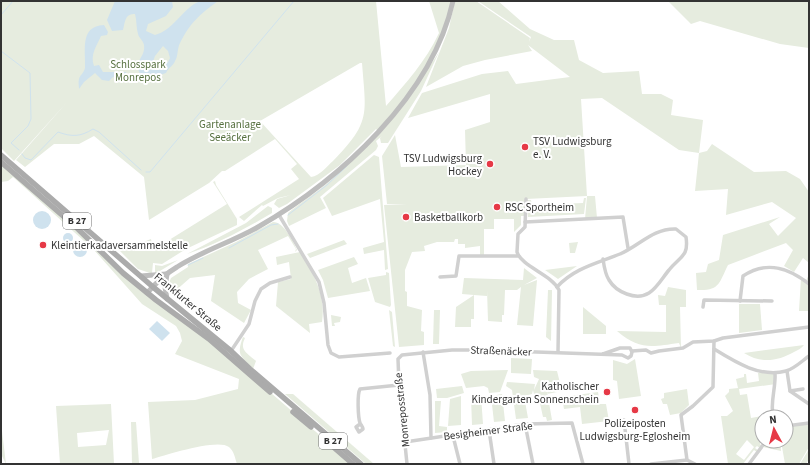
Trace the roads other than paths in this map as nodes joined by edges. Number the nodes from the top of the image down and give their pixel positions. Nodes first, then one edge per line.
1 (453, 1) edge
2 (1, 155) edge
3 (1, 162) edge
4 (526, 199) dead end
5 (279, 215) junction
6 (525, 222) junction
7 (628, 248) junction
8 (518, 256) junction
9 (603, 259) junction
10 (167, 274) junction
11 (141, 276) junction
12 (290, 277) dead end
13 (440, 277) dead end
14 (809, 284) edge
15 (557, 286) junction
16 (153, 287) junction
17 (147, 293) junction
18 (168, 299) junction
19 (740, 301) junction
20 (772, 301) dead end
21 (703, 307) dead end
22 (809, 327) edge
23 (714, 341) junction
24 (624, 348) junction
25 (714, 349) junction
26 (632, 351) junction
27 (423, 352) junction
28 (558, 352) junction
29 (229, 353) junction
30 (390, 353) dead end
31 (603, 354) junction
32 (622, 354) junction
33 (400, 356) joint
34 (809, 356) edge
35 (787, 371) junction
36 (775, 373) junction
37 (399, 385) junction
38 (803, 389) dead end
39 (790, 390) junction
40 (809, 404) edge
41 (772, 409) edge
42 (624, 420) dead end
43 (809, 423) edge
44 (360, 424) dead end
45 (525, 424) junction
46 (794, 425) edge
47 (489, 430) junction
48 (453, 436) junction
49 (431, 438) junction
50 (405, 442) junction
51 (760, 449) edge
52 (687, 460) junction
53 (354, 464) edge
54 (361, 464) edge
55 (407, 464) edge
56 (460, 464) edge
57 (494, 464) edge
58 (533, 464) edge
59 (583, 464) edge
60 (629, 464) edge
61 (651, 464) edge
62 (694, 464) edge
63 (749, 464) edge

1 - 5 main road
2 - 11 main road, Frankfurter Straße / B 27
3 - 17 main road, Frankfurter Straße / B 27
4 - 6 street
5 - 10 main road
5 - 30 street
6 - 7 street
6 - 8 street
7 - 9 street
7 - 9 street
8 - 13 street
8 - 15 street
9 - 15 street
10 - 11 main road
10 - 16 main road
10 - 18 main road
11 - 16 main road, Frankfurter Straße / B 27
12 - 29 street
14 - 19 street
15 - 28 street
16 - 17 main road
16 - 18 main road, Frankfurter Straße / B 27
17 - 29 main road, Frankfurter Straße / B 27
18 - 29 main road, Frankfurter Straße / B 27
19 - 20 street
19 - 21 street
22 - 23 street, Straßenäcker
23 - 25 street
23 - 26 street, Straßenäcker
24 - 26 street, Straßenäcker
24 - 31 street, Straßenäcker
24 - 32 street
25 - 36 street
25 - 52 street
26 - 32 street, Straßenäcker
27 - 28 street, Straßenäcker
27 - 33 street, Straßenäcker
27 - 49 street
28 - 31 street, Straßenäcker
29 - 53 main road, Frankfurter Straße / B 27
29 - 54 main road, Frankfurter Straße / B 27
31 - 32 street, Straßenäcker
33 - 37 street, Monreposstraße
34 - 35 street
35 - 36 street
35 - 39 street
36 - 41 street
37 - 44 street
37 - 50 street, Monreposstraße
38 - 39 street
39 - 40 street
42 - 60 street
43 - 46 street
45 - 47 street, Besigheimer Straße
45 - 58 street
45 - 59 street, Besigheimer Straße
47 - 48 street, Besigheimer Straße
47 - 57 street
48 - 49 street, Besigheimer Straße
48 - 56 street
49 - 50 street, Besigheimer Straße
50 - 55 street, Monreposstraße
51 - 63 street
52 - 61 street
52 - 62 street

